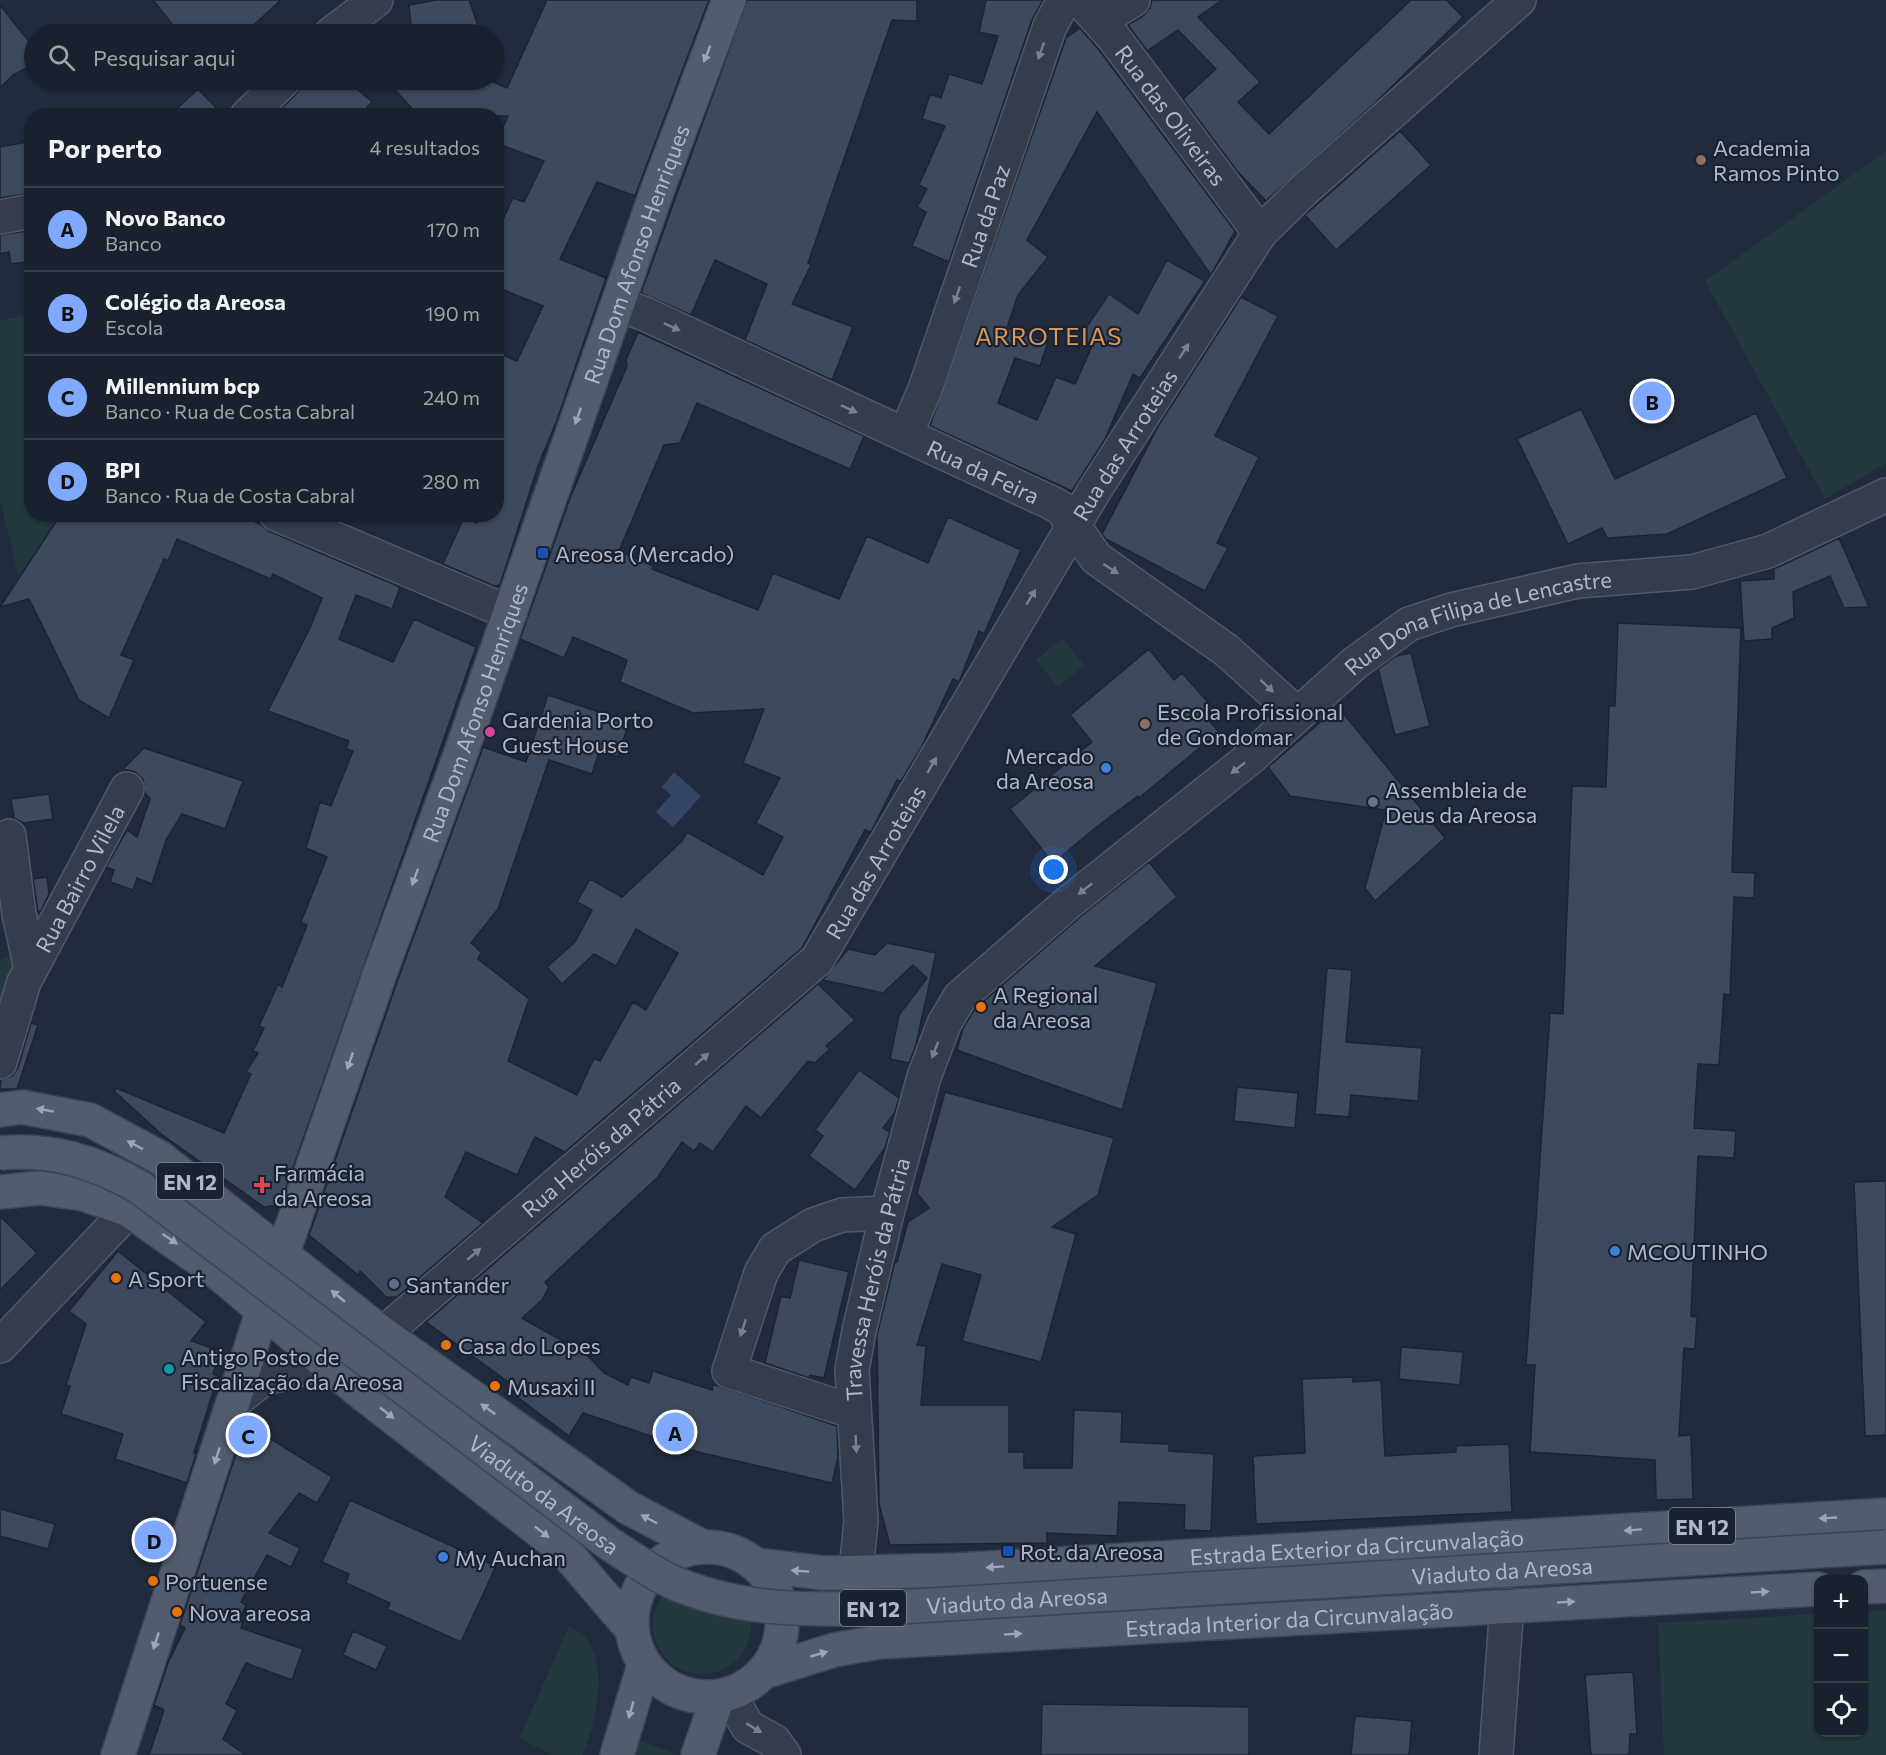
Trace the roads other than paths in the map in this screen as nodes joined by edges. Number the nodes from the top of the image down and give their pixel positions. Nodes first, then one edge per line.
1 (376, 0) edge
2 (729, 0) edge
3 (1068, 0) edge
4 (1133, 0) edge
5 (1520, 0) edge
6 (1090, 11) edge
7 (344, 24) edge
8 (274, 90) edge
9 (255, 108) edge
10 (24, 212) edge
11 (0, 217) edge
12 (1260, 233) junction
13 (618, 304) junction
14 (906, 434) junction
15 (1886, 495) edge
16 (295, 522) edge
17 (1074, 525) junction
18 (510, 613) junction
19 (1297, 714) junction
20 (127, 789) dead end
21 (9, 836) dead end
22 (817, 960) joint
23 (31, 969) junction
24 (960, 998) joint
25 (0, 1062) edge
26 (0, 1110) edge
27 (0, 1153) edge
28 (0, 1192) edge
29 (129, 1210) junction
30 (887, 1214) junction
31 (250, 1228) junction
32 (283, 1254) junction
33 (216, 1271) junction
34 (263, 1310) junction
35 (382, 1334) junction
36 (0, 1346) edge
37 (326, 1362) junction
38 (236, 1400) junction
39 (854, 1412) junction
40 (1886, 1515) edge
41 (701, 1546) junction
42 (1886, 1547) edge
43 (756, 1565) junction
44 (856, 1572) junction
45 (1886, 1586) edge
46 (1868, 1587) edge
47 (1814, 1589) edge
48 (1507, 1605) junction
49 (630, 1627) junction
50 (644, 1665) junction
51 (764, 1672) junction
52 (724, 1697) junction
53 (118, 1755) edge
54 (617, 1755) edge
55 (698, 1755) edge
56 (784, 1755) edge
57 (1496, 1755) edge

1 - 7 street
2 -> 13 main road, Rua Dom Afonso Henriques
3 -> 14 street, Rua da Paz
4 - 6 street
5 - 12 street, Rua das Arroteias
6 - 12 street, Rua das Oliveiras
8 - 9 street
10 - 11 street
17 -> 12 street, Rua das Arroteias
13 -> 14 street, Rua da Feira
13 -> 18 main road, Rua Dom Afonso Henriques
14 - 17 street, Rua da Feira
15 - 19 street, Rua Dona Filipa de Lencastre
16 - 18 street
17 -> 19 street, Rua da Feira
22 -> 17 street, Rua das Arroteias
18 -> 32 main road, Rua Dom Afonso Henriques
19 -> 24 street, Rua Dona Filipa de Lencastre
20 - 23 street, Rua Bairro Vilela
21 - 23 street, Rua Bairro Vilela
35 -> 22 street, Rua Heróis da Pátria
23 - 25 street, Rua Bairro Vilela
24 -> 30 street, Travessa Heróis da Pátria
31 -> 26 main road, EN 12
27 - 42 main road, Viaduto da Areosa / EN 12, bridge
28 - 29 main road, EN 12
29 -> 33 main road, EN 12
29 - 36 street
30 - 39 street, Travessa Heróis da Pátria
30 -> 39 street
31 - 32 main road, EN 12
31 - 33 main road
32 - 34 main road, Rua Dom Afonso Henriques
35 -> 32 main road, EN 12
33 - 34 main road, EN 12
34 - 37 main road, EN 12
34 - 38 main road, Rua Dom Afonso Henriques
35 - 37 street, Rua Heróis da Pátria
41 -> 35 main road, EN 12
37 - 38 street, Rua Heróis da Pátria
37 -> 49 main road, EN 12
38 -> 53 main road, Rua Dom Afonso Henriques
39 -> 44 street, Travessa Heróis da Pátria
40 -> 44 main road, Estrada Exterior da Circunvalação / EN 12
41 - 43 main road, EN 12
41 - 49 main road, EN 12
44 -> 43 main road, Estrada Exterior da Circunvalação / EN 12
43 - 51 main road, EN 12
45 - 46 main road
48 -> 47 main road, Estrada Interior da Circunvalação / EN 12
51 -> 48 main road, Estrada Interior da Circunvalação / EN 12
48 - 57 street
49 - 50 main road, EN 12
50 - 52 main road, EN 12
50 -> 54 main road
51 - 52 main road, EN 12
52 - 55 main road
52 -> 56 street

